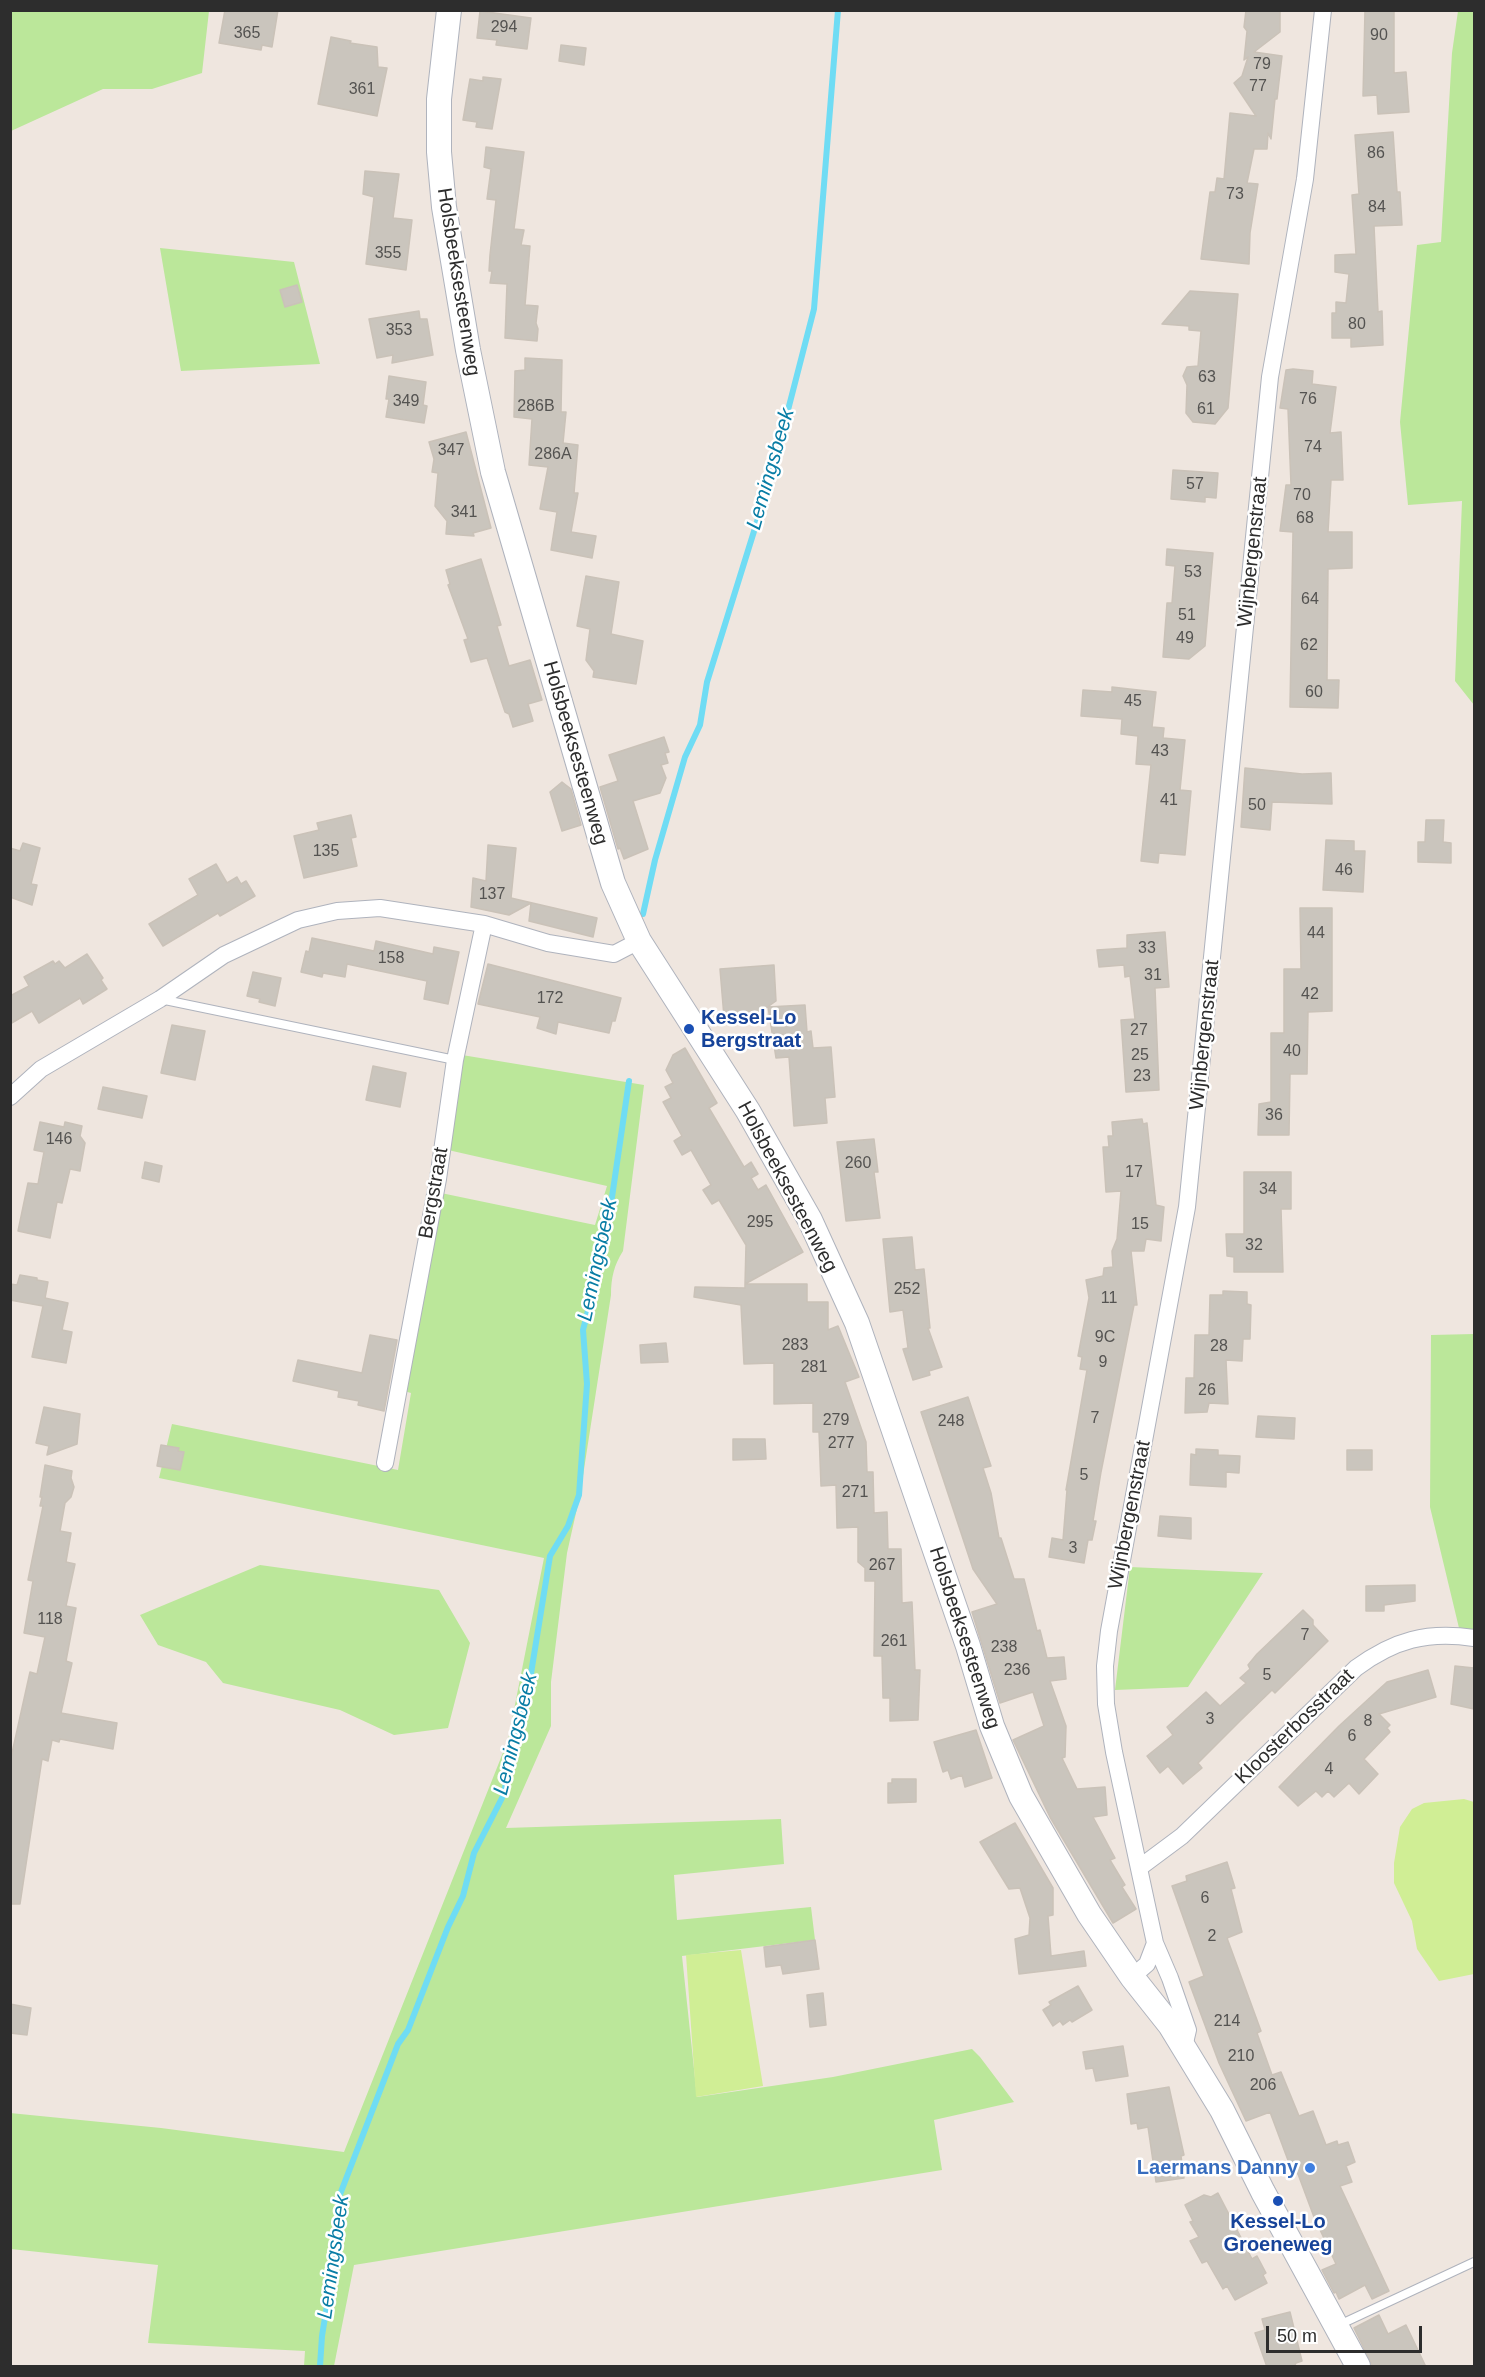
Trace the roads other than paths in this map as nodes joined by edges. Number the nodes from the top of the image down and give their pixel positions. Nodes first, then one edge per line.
1 (449, 10) edge
2 (1323, 10) edge
3 (484, 924) junction
4 (639, 941) junction
5 (159, 999) junction
6 (455, 1060) junction
7 (10, 1097) edge
8 (385, 1463) dead end
9 (1474, 1638) edge
10 (1139, 1868) junction
11 (1155, 1943) junction
12 (1132, 1977) junction
13 (1184, 2047) junction
14 (1474, 2262) edge
15 (1336, 2326) junction
16 (1358, 2367) edge

1 - 4 street, Holsbeeksesteenweg
2 - 10 street, Wijnbergenstraat
3 - 4 street
3 - 5 street
3 - 6 street, Bergstraat
4 - 12 street, Holsbeeksesteenweg
5 - 6 lane
5 - 7 street
6 - 8 street, Bergstraat
9 - 10 street, Kloosterbosstraat
10 - 11 street, Wijnbergenstraat
11 - 12 street
11 - 13 street, Wijnbergenstraat
12 - 13 street, Holsbeeksesteenweg
13 - 15 street, Holsbeeksesteenweg
14 - 15 lane
15 - 16 street, Holsbeeksesteenweg

